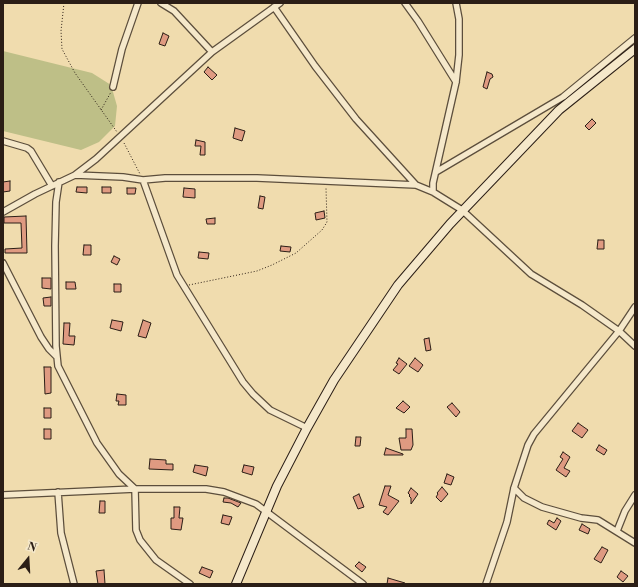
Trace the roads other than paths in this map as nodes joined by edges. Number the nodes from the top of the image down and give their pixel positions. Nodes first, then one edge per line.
1 (138, 3) edge
2 (161, 3) edge
3 (280, 3) edge
4 (404, 3) edge
5 (456, 3) edge
6 (274, 7) junction
7 (635, 38) edge
8 (635, 49) edge
9 (212, 52) junction
10 (456, 82) junction
11 (113, 87) road end
12 (3, 142) edge
13 (436, 172) junction
14 (75, 175) junction
15 (143, 180) junction
16 (59, 182) junction
17 (416, 185) junction
18 (52, 186) junction
19 (433, 192) junction
20 (462, 210) junction
21 (3, 212) edge
22 (3, 263) edge
23 (3, 275) edge
24 (10, 278) junction
25 (635, 307) edge
26 (619, 332) junction
27 (635, 346) edge
28 (56, 356) junction
29 (307, 428) junction
30 (514, 488) junction
31 (135, 489) junction
32 (58, 492) junction
33 (3, 495) edge
34 (635, 495) edge
35 (266, 512) junction
36 (617, 531) junction
37 (635, 543) edge
38 (74, 584) edge
39 (190, 584) edge
40 (236, 584) edge
41 (363, 584) edge
42 (486, 584) edge

1 - 11 street
2 - 9 street
3 - 6 street
4 - 10 street
5 - 10 street
6 - 9 street
6 - 17 street
7 - 13 street
8 - 20 street
9 - 14 street
10 - 13 street
12 - 18 street
13 - 19 street
14 - 15 street
14 - 16 street
15 - 17 street
15 - 29 street
16 - 18 street
16 - 28 street
17 - 19 street
18 - 21 street
19 - 20 street
20 - 26 street
20 - 29 street
22 - 24 street
23 - 24 street
24 - 28 street
25 - 26 street
26 - 27 street
26 - 30 street
28 - 31 street
29 - 35 street
30 - 36 street
30 - 42 street
31 - 32 street
31 - 35 street
31 - 39 street
32 - 33 street
32 - 38 street
34 - 36 street
35 - 40 street
35 - 41 street
36 - 37 street

